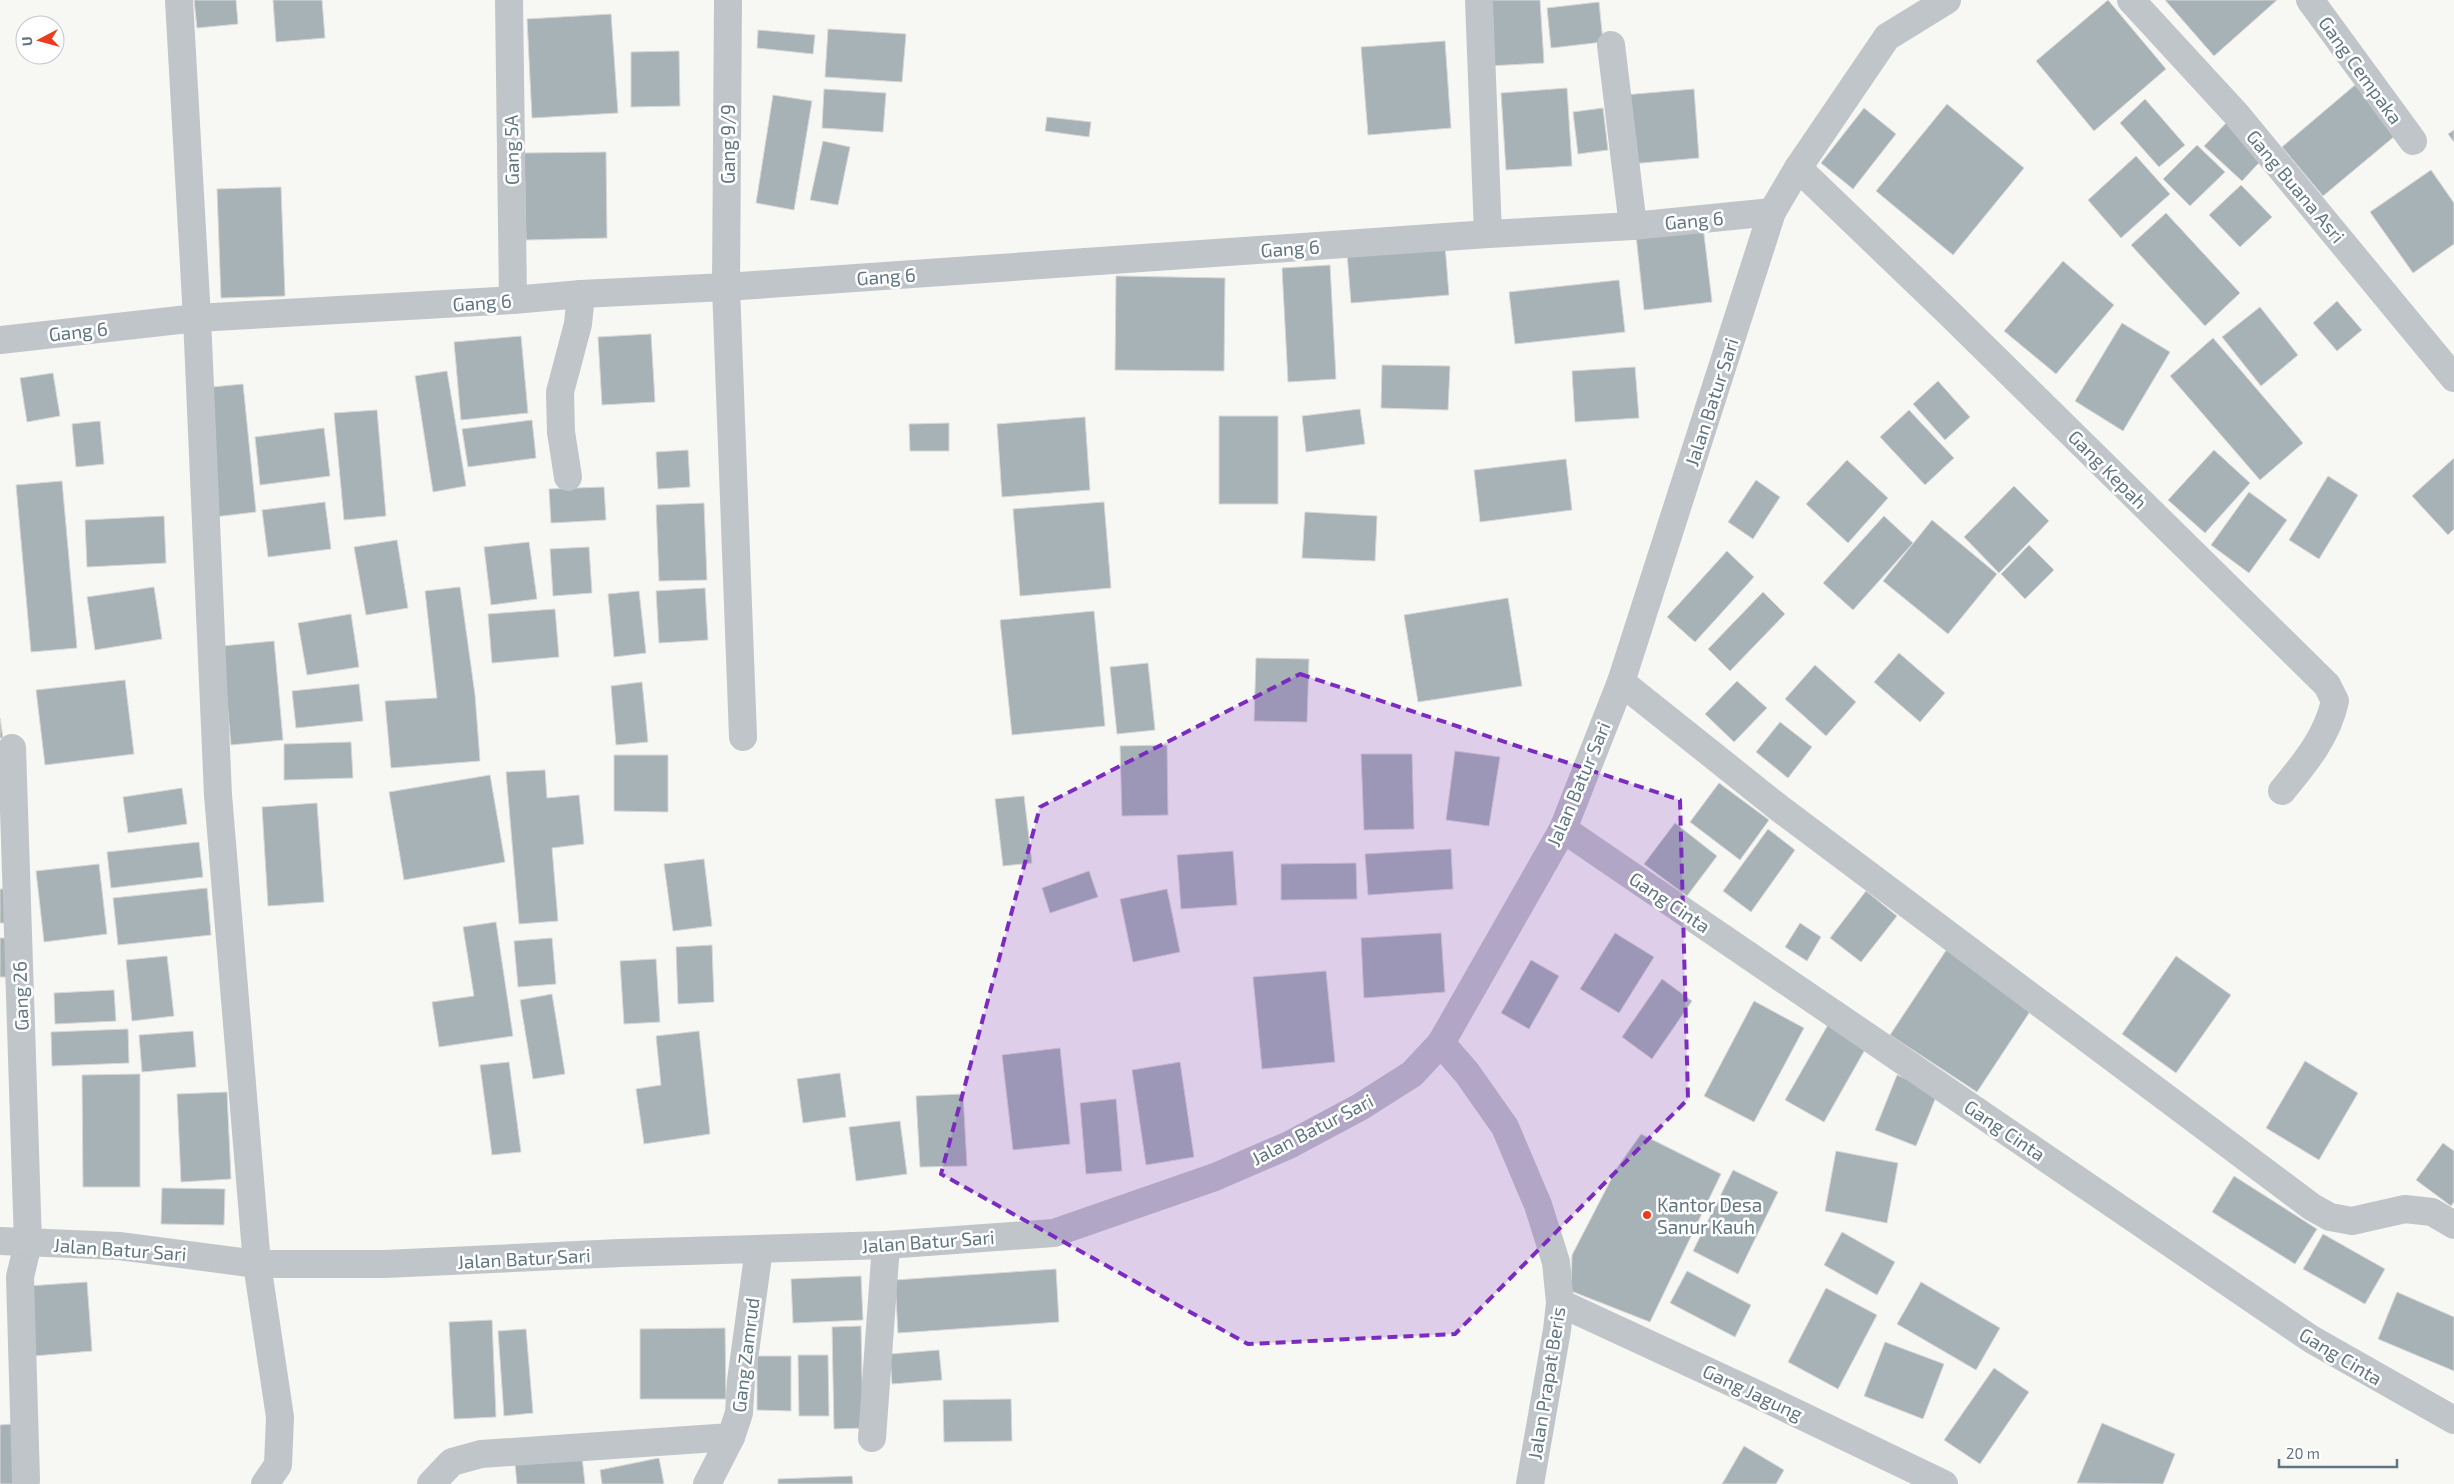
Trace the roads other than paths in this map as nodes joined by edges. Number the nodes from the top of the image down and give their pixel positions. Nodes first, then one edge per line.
1 (179, 0) edge
2 (508, 0) edge
3 (728, 0) edge
4 (1479, 0) edge
5 (1947, 0) edge
6 (2131, 0) edge
7 (2310, 0) edge
8 (1611, 46) dead end
9 (2412, 141) dead end
10 (1798, 168) junction
11 (1772, 212) junction
12 (1633, 226) junction
13 (1488, 234) junction
14 (726, 288) junction
15 (581, 294) junction
16 (512, 300) junction
17 (197, 318) junction
18 (0, 340) edge
19 (2454, 378) edge
20 (568, 477) dead end
21 (1621, 682) junction
22 (743, 737) dead end
23 (12, 748) dead end
24 (2282, 791) dead end
25 (1563, 829) junction
26 (1441, 1042) junction
27 (2454, 1225) edge
28 (0, 1241) edge
29 (28, 1243) junction
30 (886, 1245) junction
31 (759, 1249) junction
32 (257, 1264) junction
33 (1560, 1303) junction
34 (2454, 1420) edge
35 (731, 1437) junction
36 (872, 1438) dead end
37 (26, 1480) dead end
38 (265, 1484) edge
39 (431, 1484) edge
40 (707, 1484) edge
41 (1530, 1484) edge
42 (1944, 1484) edge

1 - 17 street
2 - 16 street, Gang 5A
3 - 14 street, Gang 9/9
4 - 13 street
5 - 10 street, Jalan Batur Sari
6 - 19 street, Gang Buana Asri
7 - 9 street, Gang Cempaka
8 - 12 street
10 - 11 street, Jalan Batur Sari
10 - 24 street, Gang Kepah
11 - 12 street, Gang 6
11 - 21 street, Jalan Batur Sari
12 - 13 street, Gang 6
13 - 14 street, Gang 6
14 - 15 street, Gang 6
14 - 22 street, Gang 9/9
15 - 16 street, Gang 6
15 - 20 street
16 - 17 street, Gang 6
17 - 18 street, Gang 6
17 - 32 street
21 - 25 street, Jalan Batur Sari
21 - 27 street
23 - 29 street, Gang 26
25 - 26 street, Jalan Batur Sari
25 - 34 street, Gang Cinta
26 - 30 street, Jalan Batur Sari
26 - 33 street, Jalan Prapat Beris
28 - 29 street, Jalan Batur Sari
29 - 32 street, Jalan Batur Sari
29 - 37 street, Gang 26
30 - 31 street, Jalan Batur Sari
30 - 36 street
31 - 32 street, Jalan Batur Sari
31 - 35 street, Gang Zamrud
32 - 38 street
33 - 41 street, Jalan Prapat Beris
33 - 42 street, Gang Jagung
35 - 39 street
35 - 40 street, Gang Zamrud

